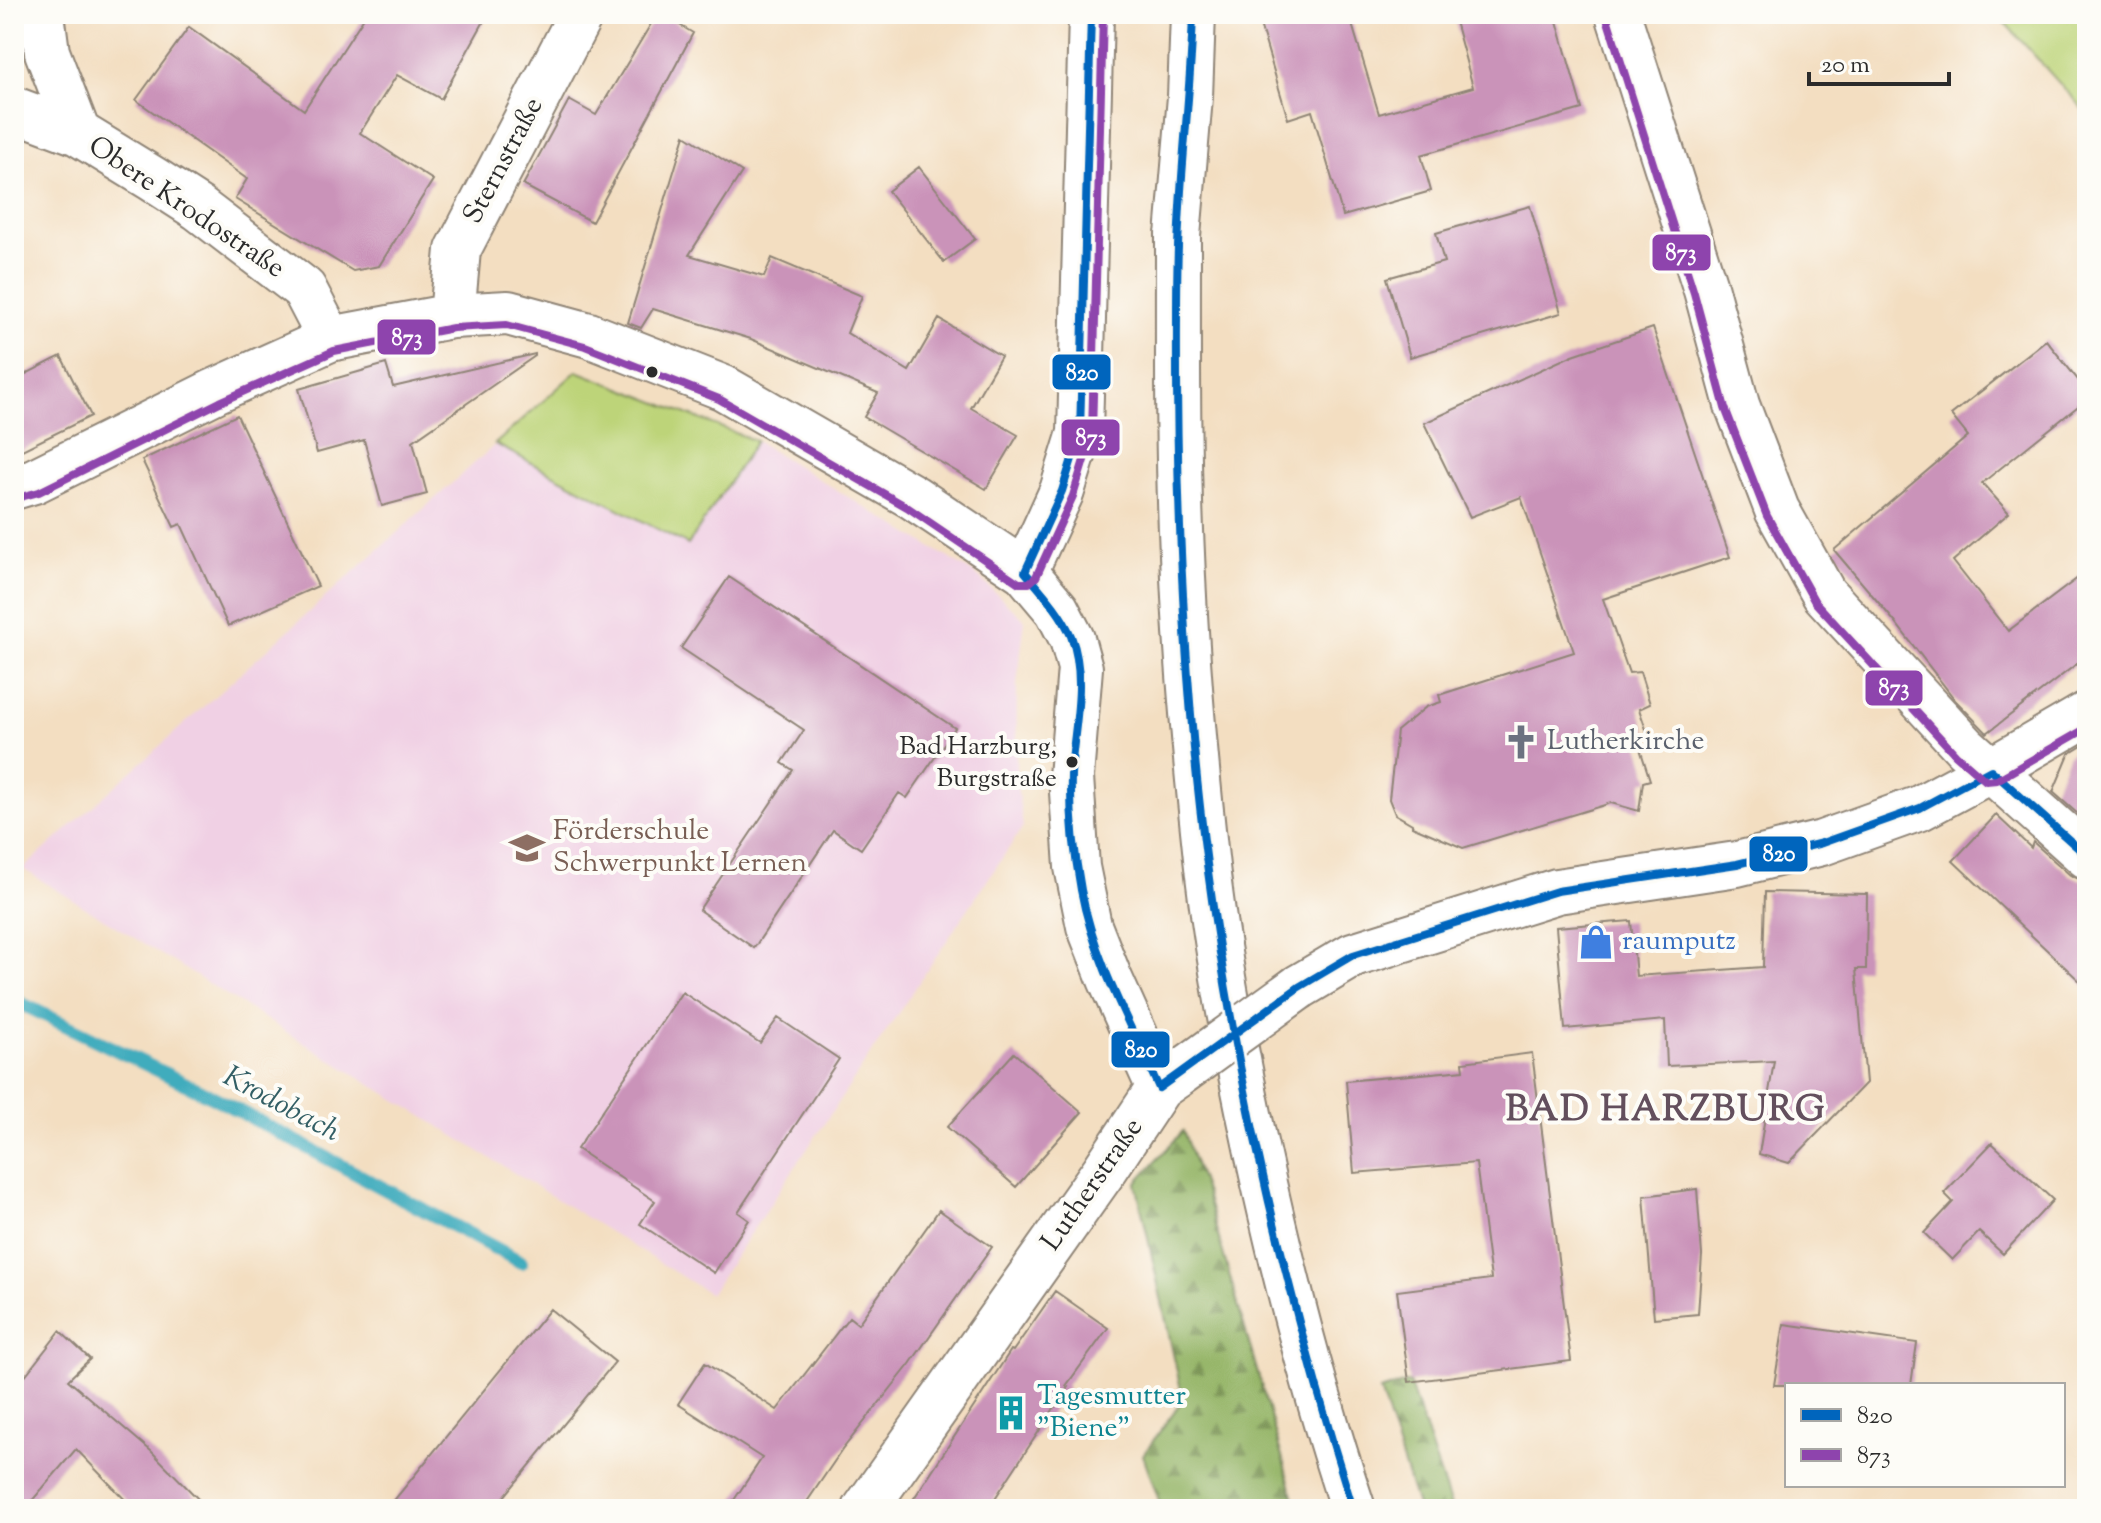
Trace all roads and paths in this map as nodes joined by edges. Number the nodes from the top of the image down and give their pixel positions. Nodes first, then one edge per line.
1 (42, 14) edge
2 (581, 14) edge
3 (1091, 14) edge
4 (1193, 14) edge
5 (1618, 14) edge
6 (14, 109) edge
7 (78, 133) junction
8 (452, 316) junction
9 (330, 339) junction
10 (14, 487) edge
11 (1025, 572) junction
12 (2087, 714) edge
13 (1991, 770) junction
14 (2087, 856) edge
15 (1167, 1082) junction
16 (865, 1509) edge
17 (1353, 1509) edge

1 - 7 main road
2 - 8 main road, Sternstraße
3 - 11 main road
4 - 17 main road
5 - 13 main road
6 - 7 main road, Obere Krodostraße
7 - 9 main road, Obere Krodostraße
8 - 9 main road
8 - 11 main road
9 - 10 main road
11 - 15 main road
12 - 13 main road, Lutherstraße
13 - 14 main road
13 - 15 main road, Lutherstraße, bridge
15 - 16 main road, Lutherstraße

